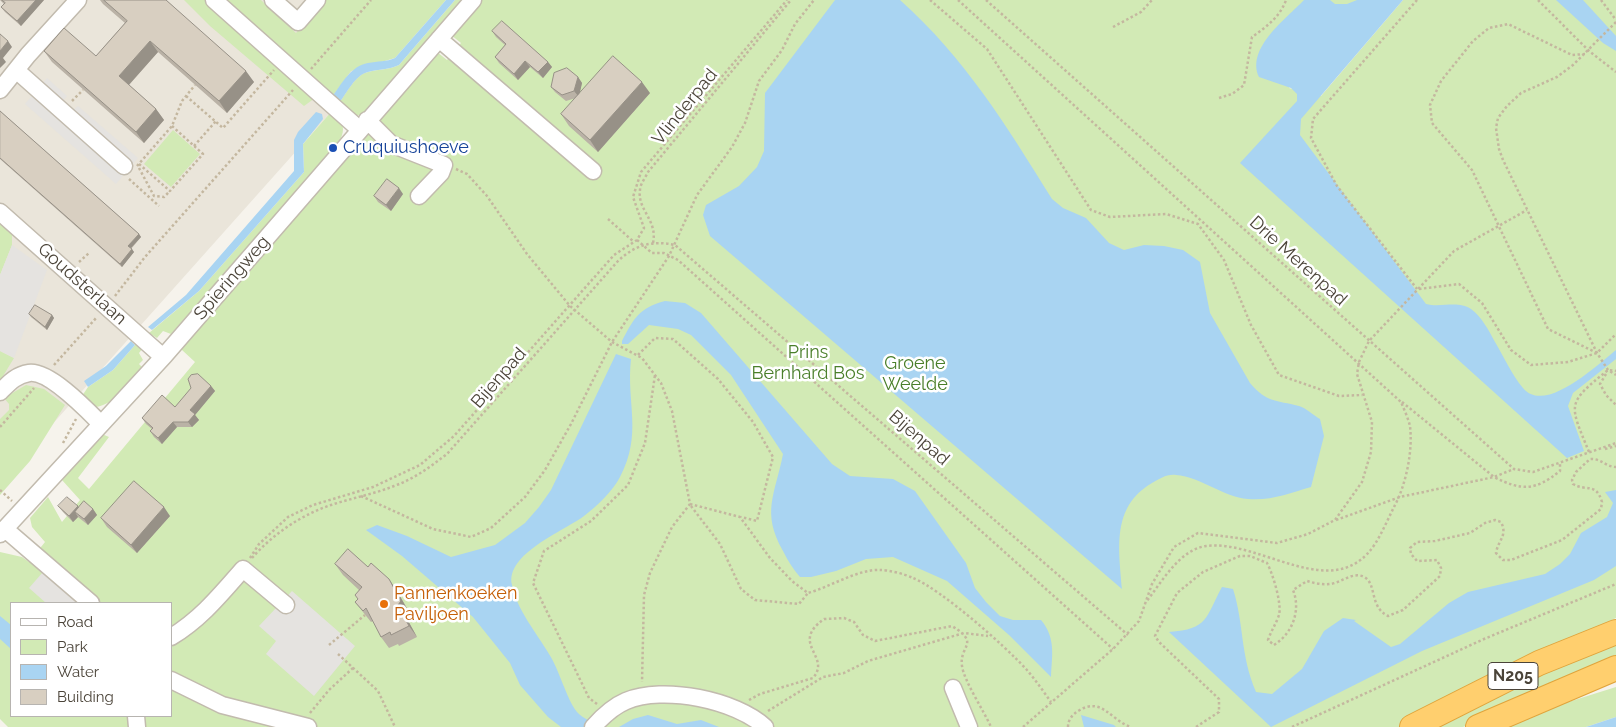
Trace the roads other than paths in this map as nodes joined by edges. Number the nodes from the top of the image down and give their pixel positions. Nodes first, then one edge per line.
1 (78, 0) edge
2 (214, 0) edge
3 (273, 0) edge
4 (317, 0) edge
5 (473, 0) edge
6 (439, 39) junction
7 (16, 70) junction
8 (0, 90) edge
9 (363, 125) junction
10 (132, 168) road end
11 (593, 171) dead end
12 (419, 196) dead end
13 (0, 212) edge
14 (163, 357) junction
15 (0, 392) edge
16 (101, 424) junction
17 (2, 532) edge
18 (89, 602) edge
19 (286, 605) dead end
20 (1616, 632) edge
21 (172, 636) edge
22 (1616, 668) edge
23 (172, 680) edge
24 (953, 688) dead end
25 (600, 721) edge
26 (760, 723) edge
27 (304, 726) edge
28 (969, 727) edge
29 (1412, 727) edge
30 (1478, 727) edge

1 - 7 street
2 - 9 street
3 - 4 street
5 - 6 street, Spieringweg
6 - 9 street, Spieringweg
6 - 11 street
7 - 8 street
7 - 10 street
9 - 12 street
9 - 14 street, Spieringweg
13 - 14 street, Goudsterlaan
14 - 16 street, Spieringweg
15 - 16 street
16 - 17 street, Spieringweg
17 - 18 street
19 - 21 street
20 - 29 highway, N205
22 - 30 highway, N205
23 - 27 street
24 - 28 street
25 - 26 street

